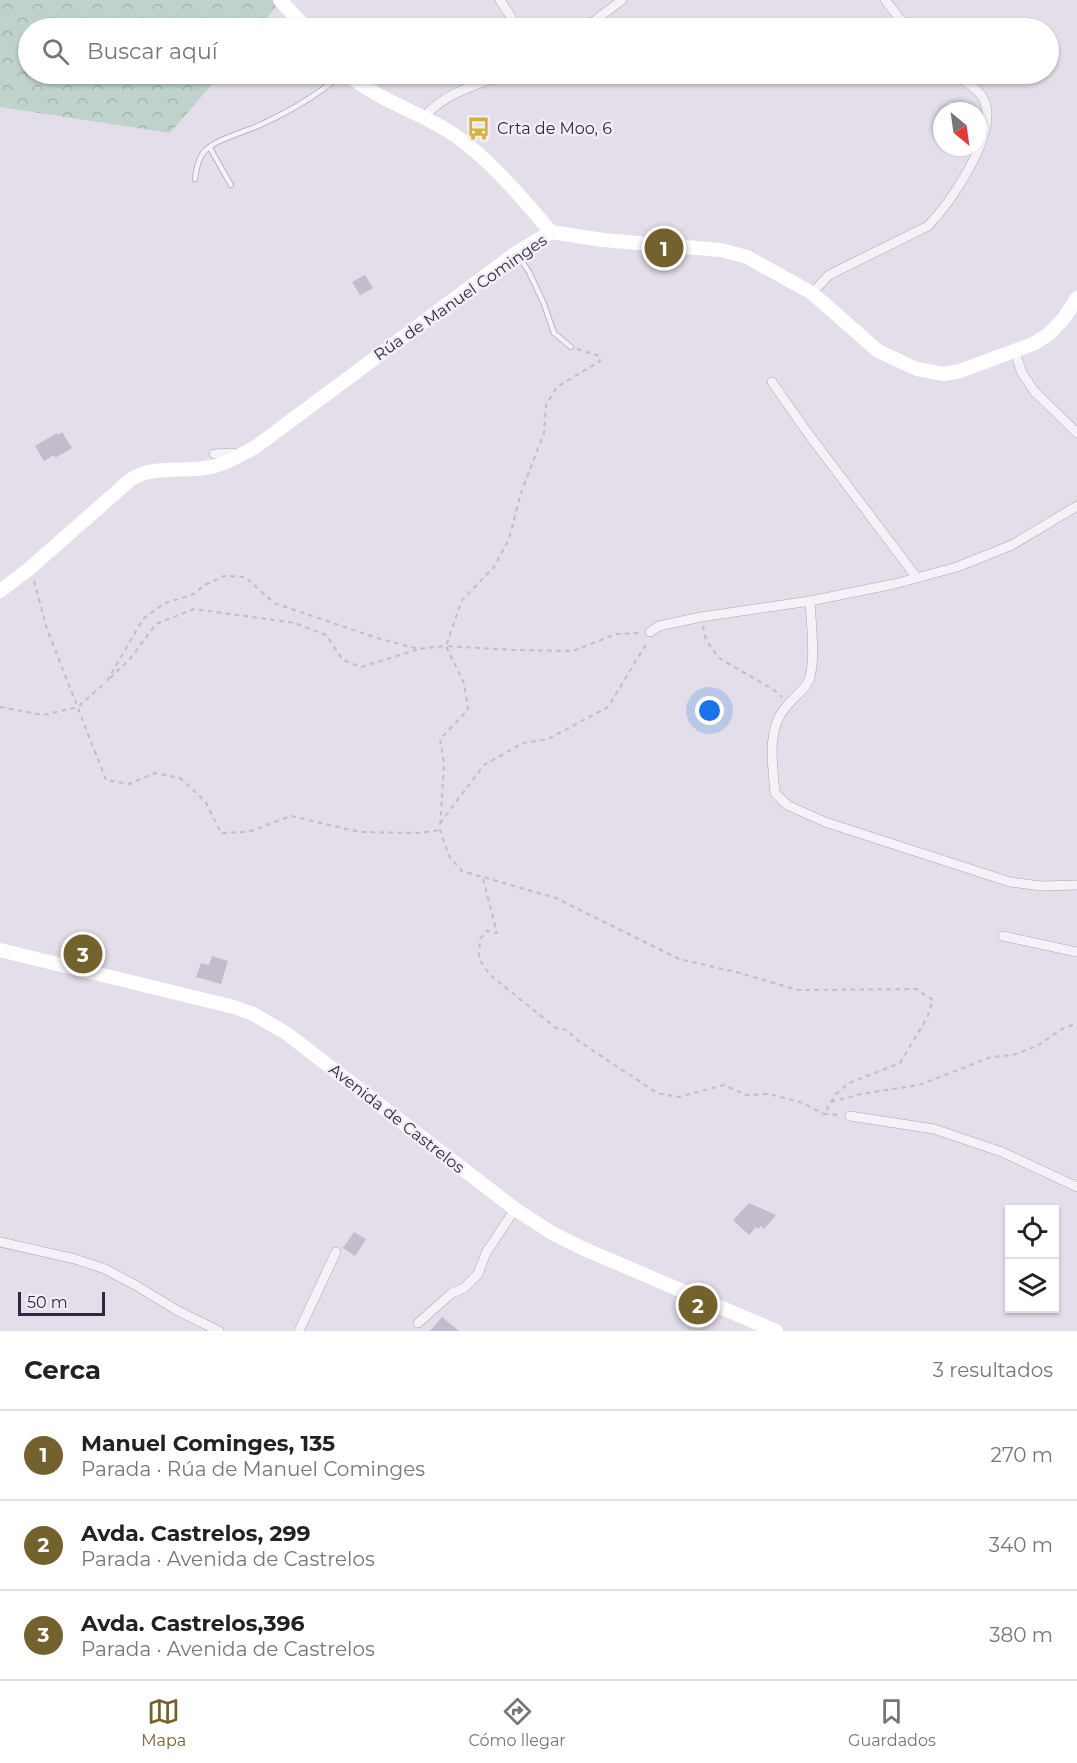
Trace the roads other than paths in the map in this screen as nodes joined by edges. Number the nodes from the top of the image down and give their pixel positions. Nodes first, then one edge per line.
1 (280, 0) edge
2 (500, 0) edge
3 (622, 0) edge
4 (885, 0) edge
5 (297, 18) edge
6 (512, 18) edge
7 (598, 18) edge
8 (899, 18) edge
9 (330, 84) edge
10 (360, 84) edge
11 (478, 84) edge
12 (969, 84) edge
13 (424, 117) junction
14 (210, 148) junction
15 (195, 179) dead end
16 (231, 185) dead end
17 (551, 232) junction
18 (516, 253) junction
19 (812, 292) junction
20 (1077, 298) edge
21 (571, 347) road end
22 (1015, 352) junction
23 (772, 382) dead end
24 (1077, 433) edge
25 (214, 454) dead end
26 (236, 458) junction
27 (1077, 506) edge
28 (917, 578) junction
29 (0, 591) edge
30 (810, 601) junction
31 (650, 632) road end
32 (1077, 885) edge
33 (1003, 936) dead end
34 (0, 950) edge
35 (1077, 952) edge
36 (850, 1116) road end
37 (1077, 1187) edge
38 (516, 1209) junction
39 (0, 1242) edge
40 (336, 1252) dead end
41 (418, 1323) dead end
42 (198, 1327) edge
43 (219, 1331) edge
44 (299, 1331) edge
45 (776, 1331) edge

1 - 5 street
2 - 6 street
3 - 7 street
4 - 8 street
9 - 14 lane
10 - 13 street
11 - 13 street
12 - 19 street
13 - 17 street
14 - 15 lane
14 - 16 lane
17 - 18 street, Rúa de Manuel Cominges
17 - 19 street, Rúa de Manuel Cominges
18 - 21 lane
18 - 26 street, Rúa de Manuel Cominges
19 - 22 street, Rúa de Manuel Cominges
20 - 22 street, Rúa de Manuel Cominges
22 - 24 street
23 - 28 street
25 - 26 street
26 - 29 street, Rúa de Manuel Cominges
27 - 28 street
28 - 30 street
30 - 31 street
30 - 32 street
33 - 35 street
34 - 38 street, Avenida de Castrelos
36 - 37 street
38 - 41 street
38 - 45 street, Avenida de Castrelos
39 - 42 street
40 - 44 street
42 - 43 street

